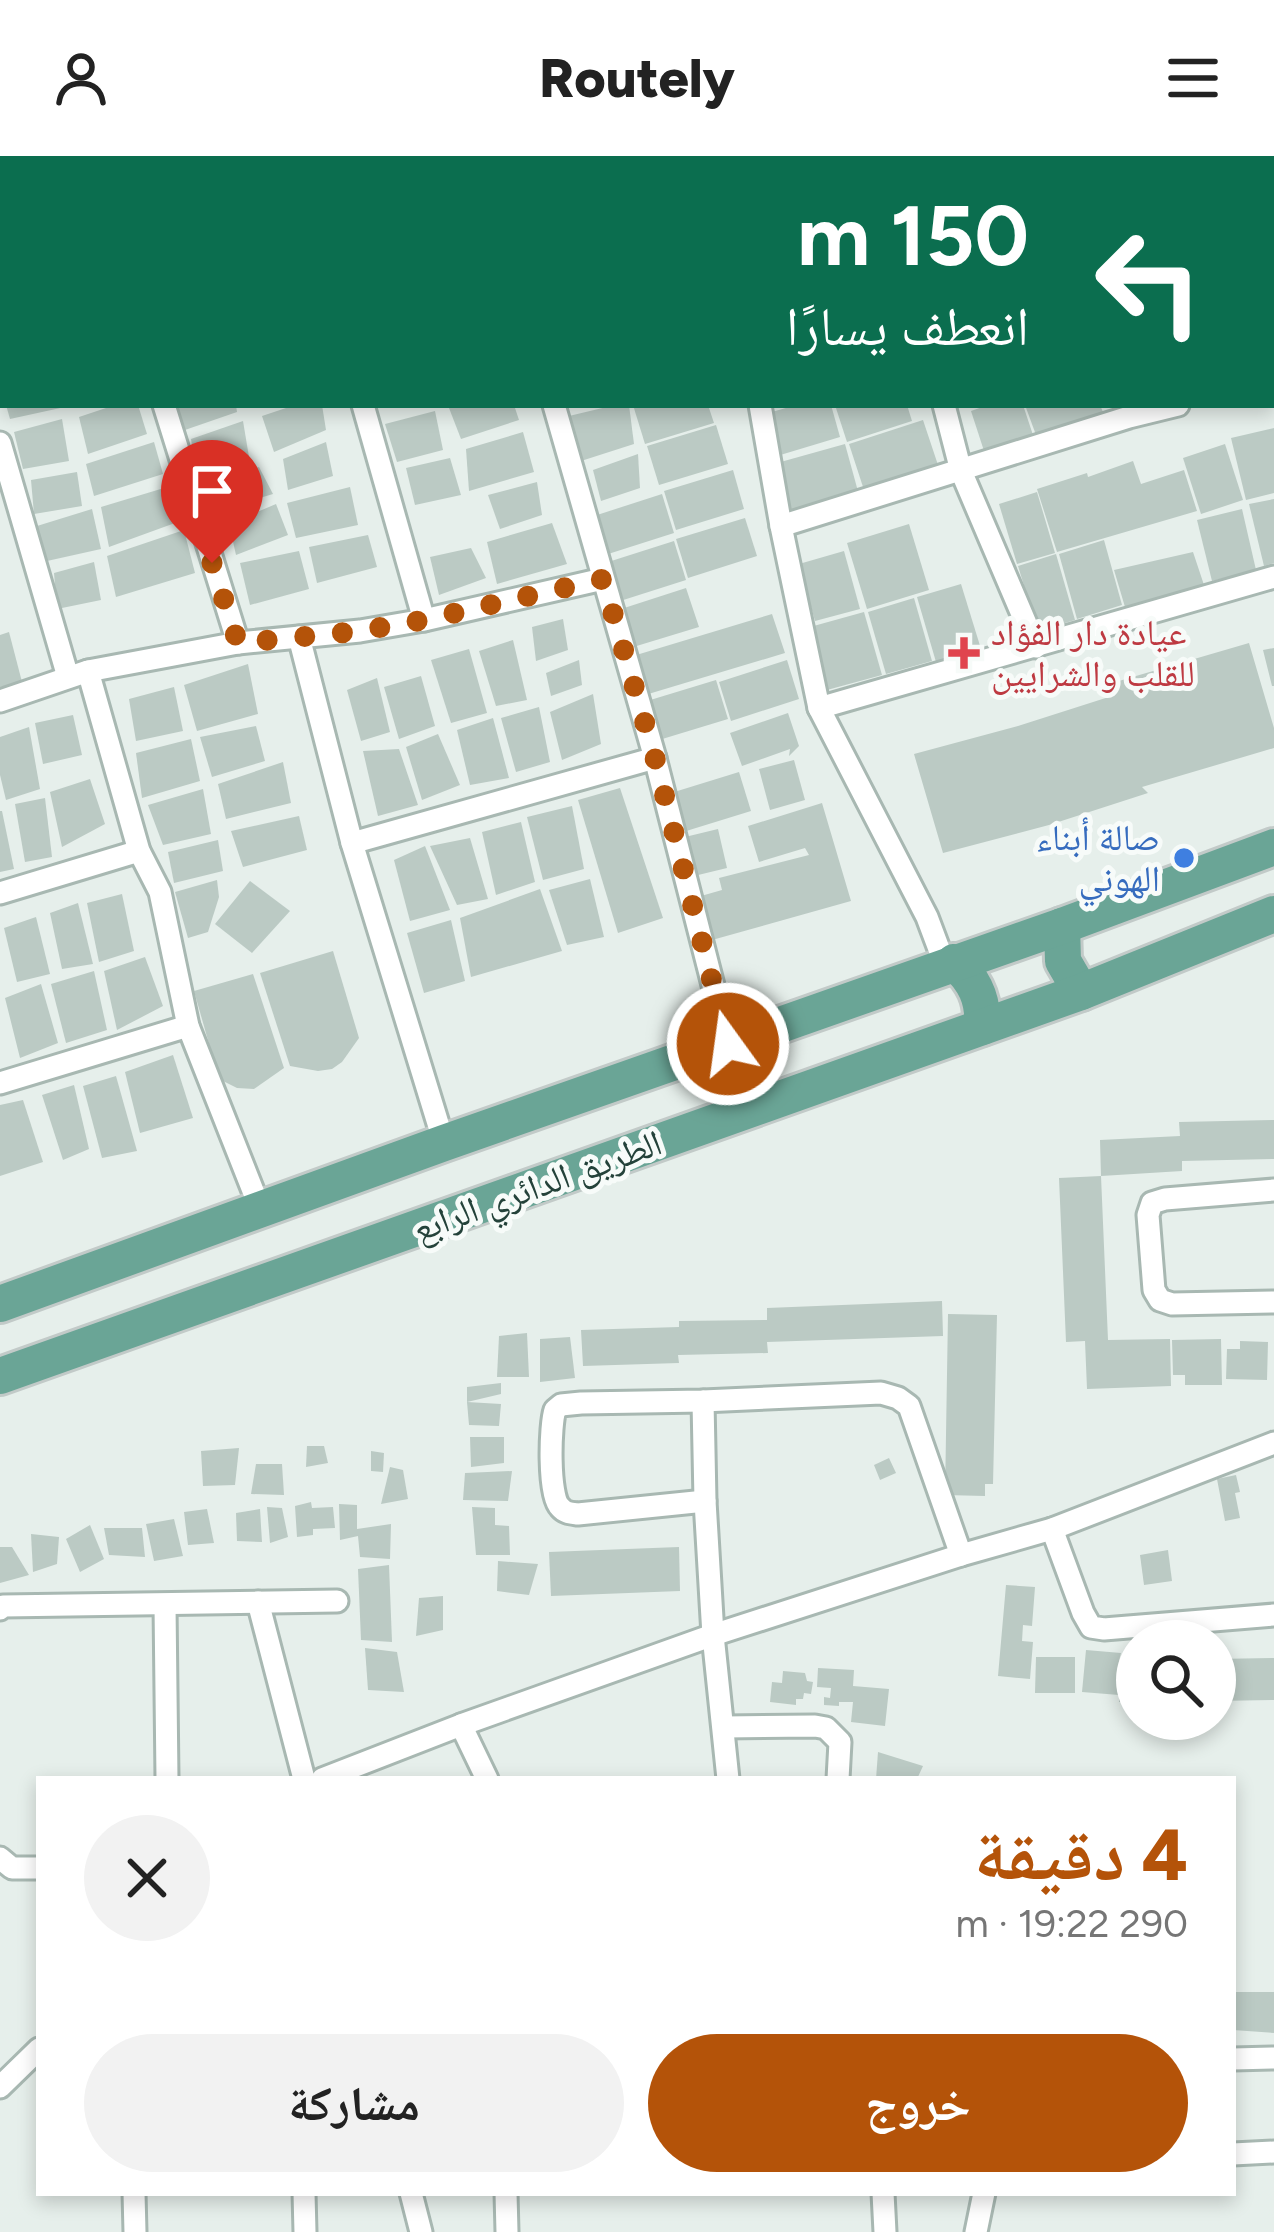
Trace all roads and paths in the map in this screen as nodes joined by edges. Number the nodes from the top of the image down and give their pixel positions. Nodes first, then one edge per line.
1 (165, 408) edge
2 (364, 408) edge
3 (555, 408) edge
4 (761, 408) edge
5 (945, 408) edge
6 (1128, 411) edge
7 (0, 443) edge
8 (961, 471) junction
9 (781, 526) junction
10 (1274, 577) edge
11 (603, 579) junction
12 (424, 620) junction
13 (298, 637) junction
14 (238, 643) junction
15 (1036, 647) junction
16 (78, 674) junction
17 (0, 701) edge
18 (819, 708) junction
19 (655, 758) junction
20 (352, 843) junction
21 (1274, 847) edge
22 (139, 851) junction
23 (0, 893) edge
24 (1274, 914) edge
25 (1062, 926) junction
26 (950, 964) junction
27 (1081, 992) junction
28 (188, 1026) junction
29 (982, 1027) junction
30 (728, 1044) junction
31 (0, 1083) edge
32 (444, 1143) junction
33 (1274, 1190) edge
34 (261, 1211) junction
35 (1274, 1302) edge
36 (0, 1304) edge
37 (0, 1376) edge
38 (703, 1401) junction
39 (1274, 1443) edge
40 (705, 1502) junction
41 (1052, 1529) junction
42 (962, 1555) junction
43 (338, 1600) dead end
44 (258, 1603) junction
45 (165, 1605) junction
46 (0, 1609) edge
47 (1274, 1615) edge
48 (712, 1635) junction
49 (461, 1725) junction
50 (724, 1727) junction
51 (167, 1776) edge
52 (303, 1776) edge
53 (330, 1776) edge
54 (486, 1776) edge
55 (728, 1776) edge
56 (838, 1776) edge
57 (0, 1858) edge
58 (36, 1868) edge
59 (36, 2052) edge
60 (1274, 2058) edge
61 (1236, 2059) edge
62 (0, 2087) edge
63 (1274, 2152) edge
64 (1236, 2154) edge
65 (134, 2196) edge
66 (304, 2196) edge
67 (412, 2196) edge
68 (506, 2196) edge
69 (883, 2196) edge
70 (983, 2196) edge
71 (135, 2232) edge
72 (305, 2232) edge
73 (421, 2232) edge
74 (507, 2232) edge
75 (886, 2232) edge
76 (976, 2232) edge

1 - 14 street
2 - 12 street
3 - 11 street
4 - 9 street
5 - 8 street
6 - 8 street
7 - 16 street
8 - 9 street
8 - 15 street
9 - 18 street
10 - 15 street
11 - 12 street
11 - 19 street
12 - 13 street
13 - 14 street
13 - 20 street
14 - 16 street
15 - 18 street
16 - 17 street
16 - 22 street
18 - 26 street
19 - 20 street
19 - 30 street
20 - 32 street
21 - 25 main road, الطريق الدائري الرابع
22 - 23 street
22 - 28 street
24 - 27 main road, الطريق الدائري الرابع
25 - 26 main road, الطريق الدائري الرابع
25 - 27 main road
26 - 29 main road
26 - 30 main road, الطريق الدائري الرابع
27 - 29 main road, الطريق الدائري الرابع
28 - 31 street
28 - 34 street
29 - 37 main road, الطريق الدائري الرابع
30 - 32 main road, الطريق الدائري الرابع
32 - 34 main road, الطريق الدائري الرابع
33 - 35 street
34 - 36 main road, الطريق الدائري الرابع
38 - 40 street
38 - 40 street
38 - 42 street
39 - 41 street
40 - 48 street
41 - 42 street
41 - 47 street
42 - 48 street
43 - 44 street
44 - 45 street
44 - 52 street
45 - 46 street
45 - 51 street
48 - 49 street
48 - 50 street
49 - 53 street
49 - 54 street
50 - 55 street
50 - 56 street
57 - 58 street
59 - 62 street
60 - 61 street
63 - 64 street
65 - 71 street
66 - 72 street
67 - 73 street
68 - 74 street
69 - 75 street
70 - 76 street

